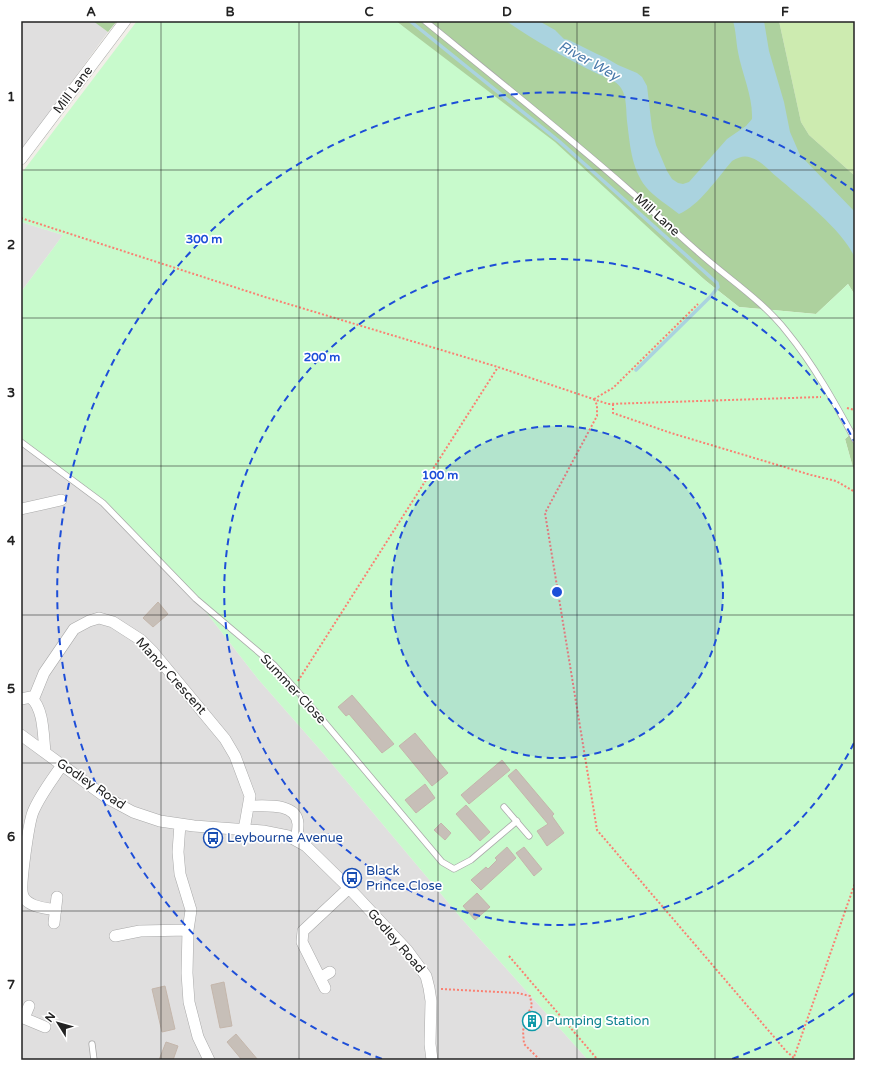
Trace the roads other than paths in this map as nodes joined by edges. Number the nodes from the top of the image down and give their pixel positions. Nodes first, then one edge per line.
1 (125, 21) edge
2 (425, 21) edge
3 (21, 160) edge
4 (855, 440) edge
5 (21, 442) edge
6 (61, 500) dead end
7 (21, 509) edge
8 (21, 699) edge
9 (33, 700) junction
10 (21, 735) edge
11 (44, 752) junction
12 (62, 765) junction
13 (249, 806) junction
14 (504, 807) dead end
15 (517, 821) junction
16 (180, 824) junction
17 (244, 830) junction
18 (529, 836) dead end
19 (296, 840) junction
20 (349, 888) junction
21 (57, 897) dead end
22 (56, 910) junction
23 (54, 923) dead end
24 (188, 930) junction
25 (115, 936) dead end
26 (330, 972) dead end
27 (29, 1006) dead end
28 (22, 1018) edge
29 (44, 1027) dead end
30 (92, 1044) dead end
31 (94, 1060) edge
32 (209, 1060) edge
33 (432, 1060) edge

1 - 3 street, Mill Lane
2 - 4 lane, Mill Lane
5 - 15 lane, Summer Close
6 - 7 street
8 - 9 street
9 - 11 street
9 - 13 street, Manor Crescent
10 - 11 street, Godley Road
11 - 12 street, Godley Road
12 - 16 street, Godley Road
12 - 22 street
13 - 17 street, Manor Crescent
13 - 19 street
14 - 15 lane
15 - 18 lane
16 - 17 street, Godley Road
16 - 24 street
17 - 19 street, Godley Road
19 - 20 street, Godley Road
20 - 26 street
20 - 33 street, Godley Road
21 - 22 street
22 - 23 street
24 - 25 street
24 - 32 street
27 - 28 street
28 - 29 street
30 - 31 lane

